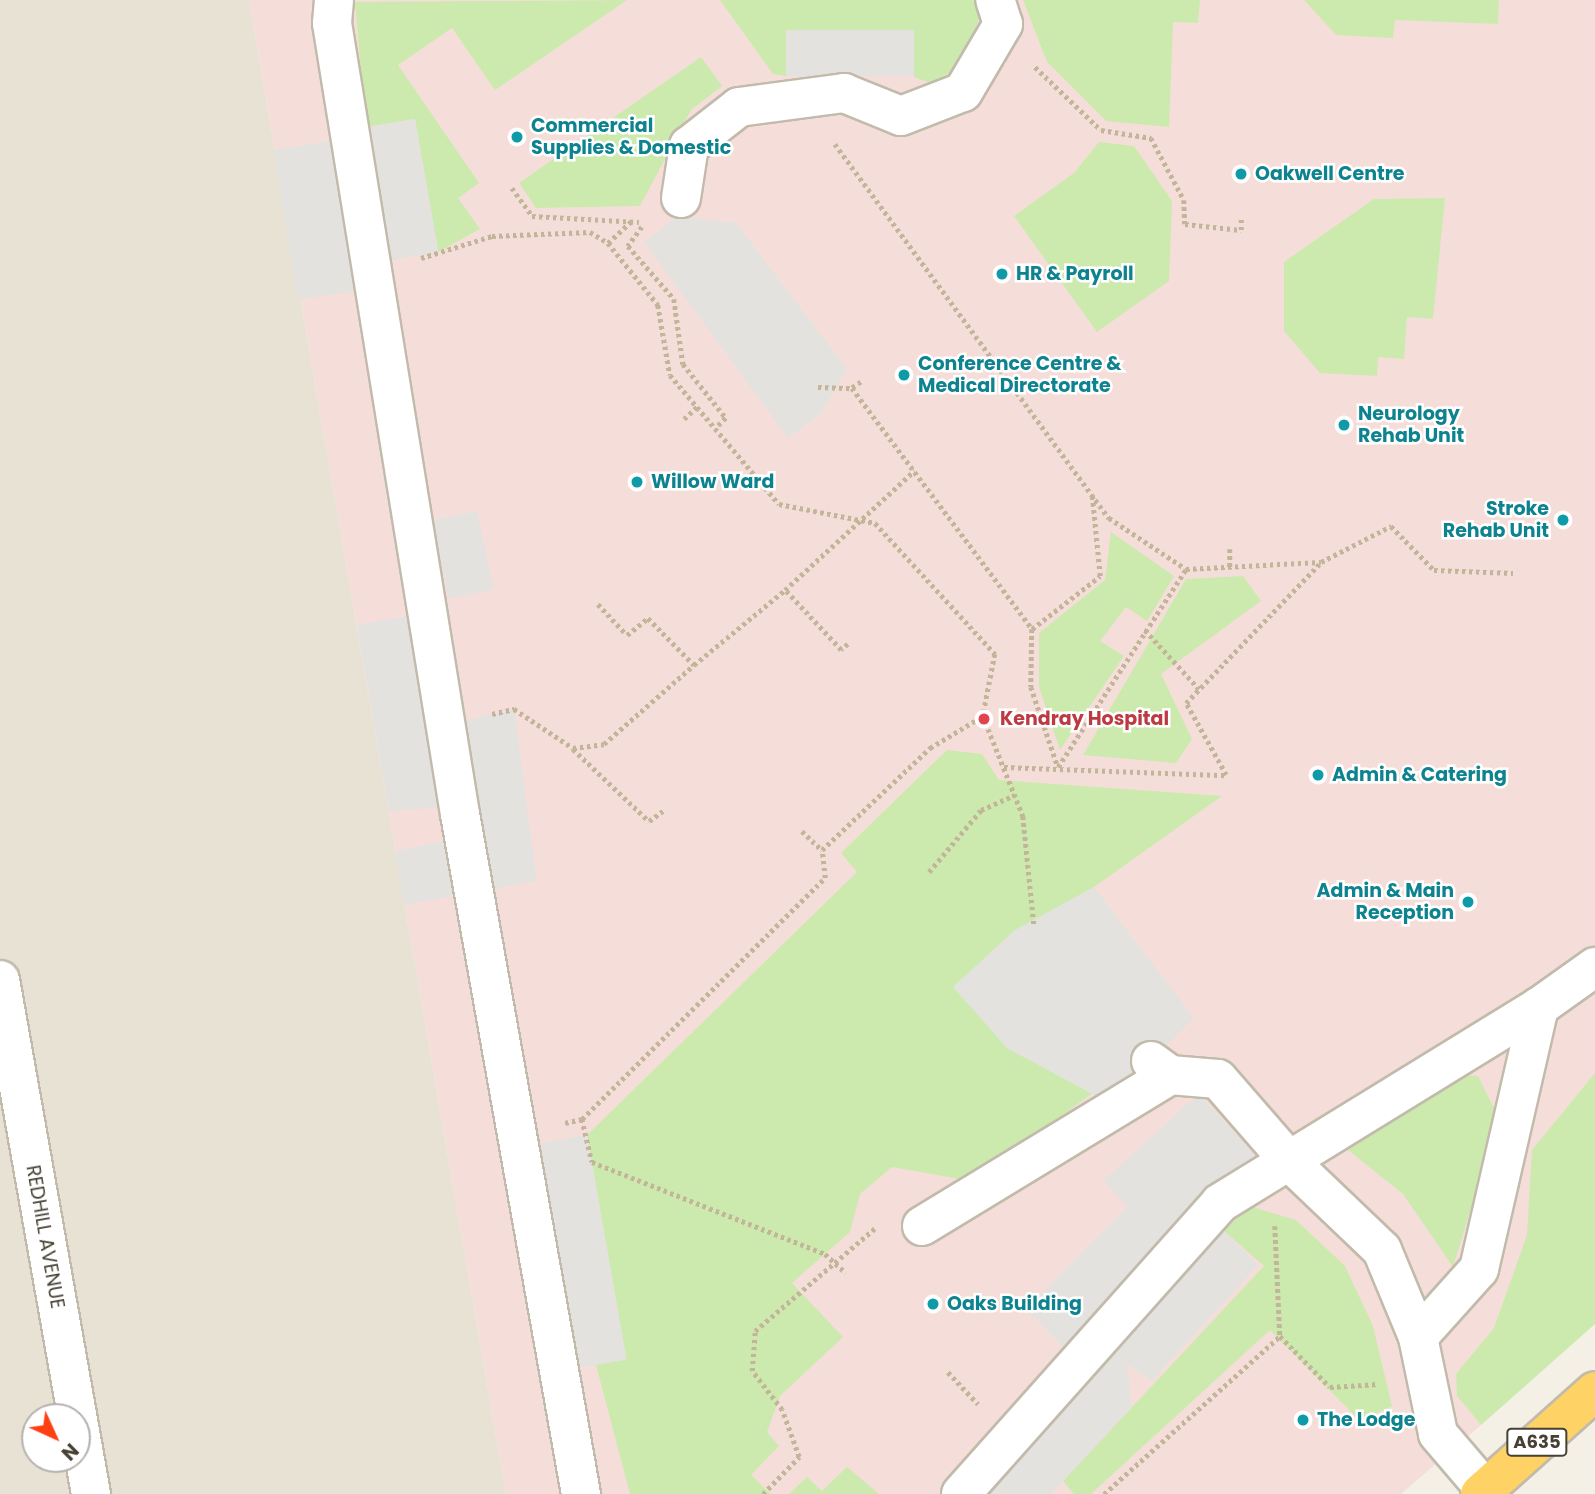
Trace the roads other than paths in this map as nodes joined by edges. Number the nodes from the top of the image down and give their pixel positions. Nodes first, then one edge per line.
1 (334, 0) edge
2 (999, 12) edge
3 (681, 198) dead end
4 (1595, 967) edge
5 (0, 980) edge
6 (1539, 1007) junction
7 (1291, 1163) junction
8 (922, 1226) dead end
9 (1418, 1336) junction
10 (1595, 1391) edge
11 (1482, 1492) edge
12 (91, 1494) edge
13 (581, 1494) edge
14 (961, 1494) edge

1 - 13 street
2 - 3 street
4 - 6 street
5 - 12 street, REDHILL AVENUE
6 - 7 street
6 - 9 street
7 - 8 street
7 - 9 street
7 - 14 street
9 - 11 street
10 - 11 highway, A635

